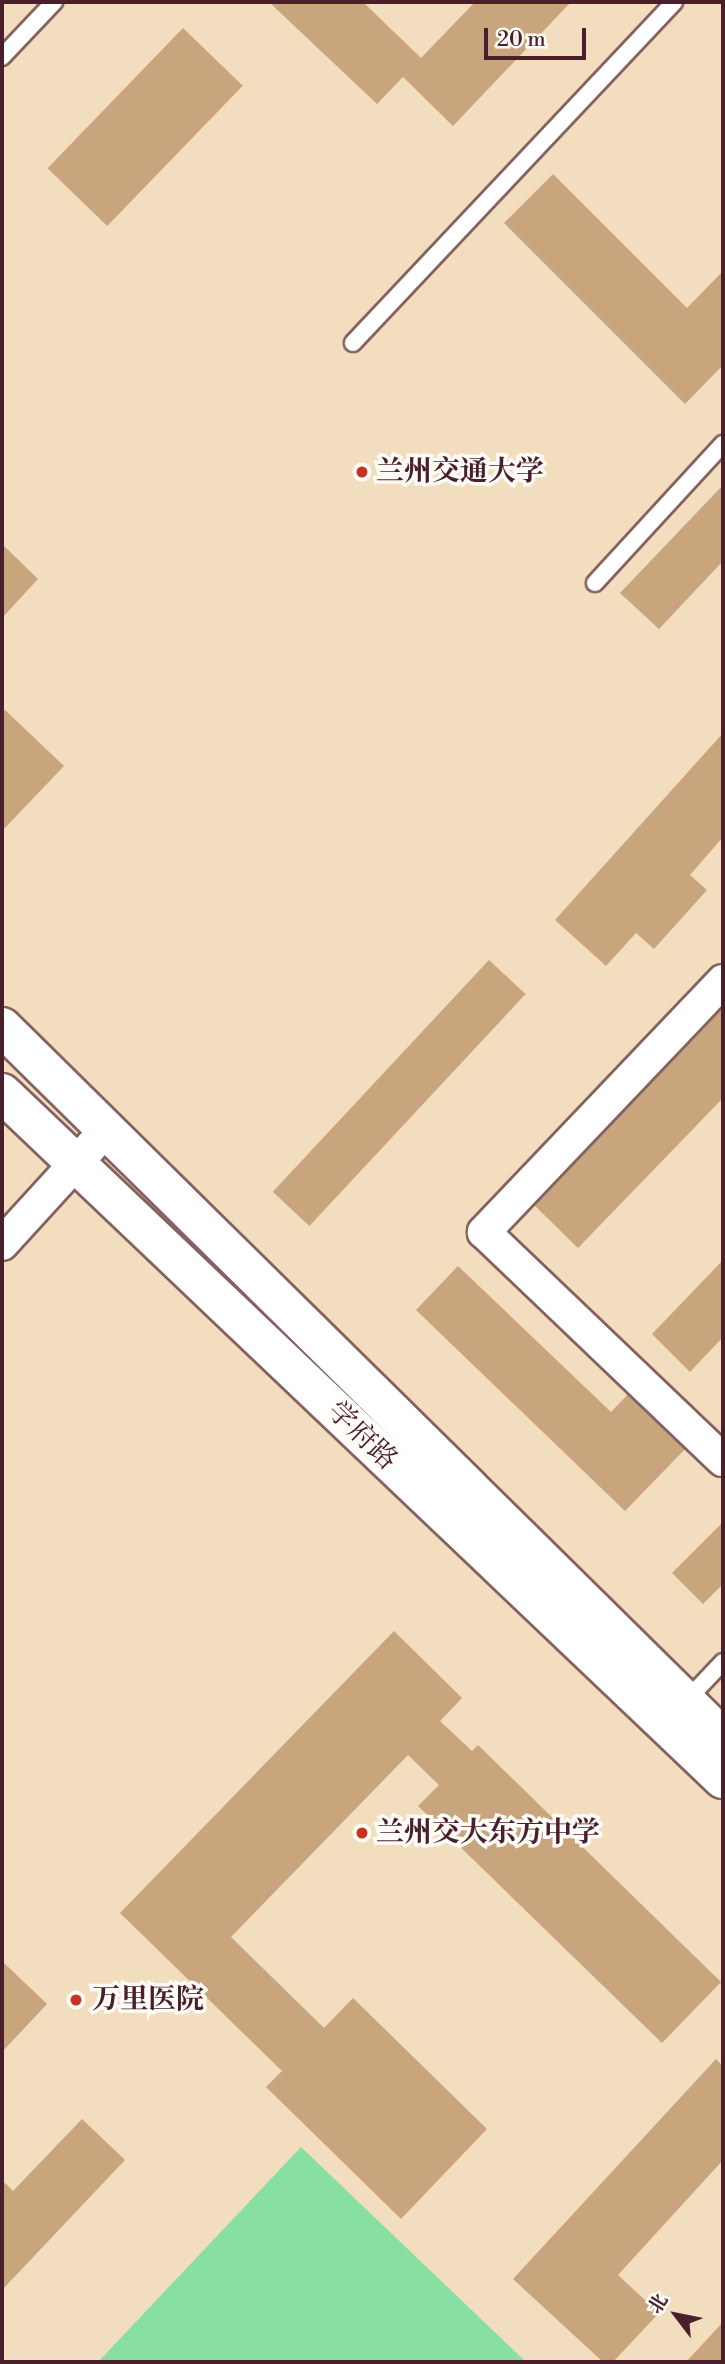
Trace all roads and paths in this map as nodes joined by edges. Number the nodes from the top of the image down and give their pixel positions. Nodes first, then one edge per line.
1 (54, 2) edge
2 (674, 2) edge
3 (2, 57) edge
4 (354, 343) dead end
5 (723, 444) edge
6 (595, 583) dead end
7 (723, 981) edge
8 (2, 1027) edge
9 (2, 1093) edge
10 (106, 1130) junction
11 (77, 1165) junction
12 (2, 1244) edge
13 (723, 1460) edge
14 (723, 1662) edge
15 (685, 1702) junction
16 (723, 1738) edge
17 (723, 1779) edge

1 - 3 lane
2 - 4 lane
5 - 6 lane
7 - 13 street
8 - 10 street, 学府路
9 - 11 street, 学府路
10 - 11 street
10 - 15 street, 学府路
11 - 12 street
11 - 17 street, 学府路
14 - 15 lane
15 - 16 street, 学府路

